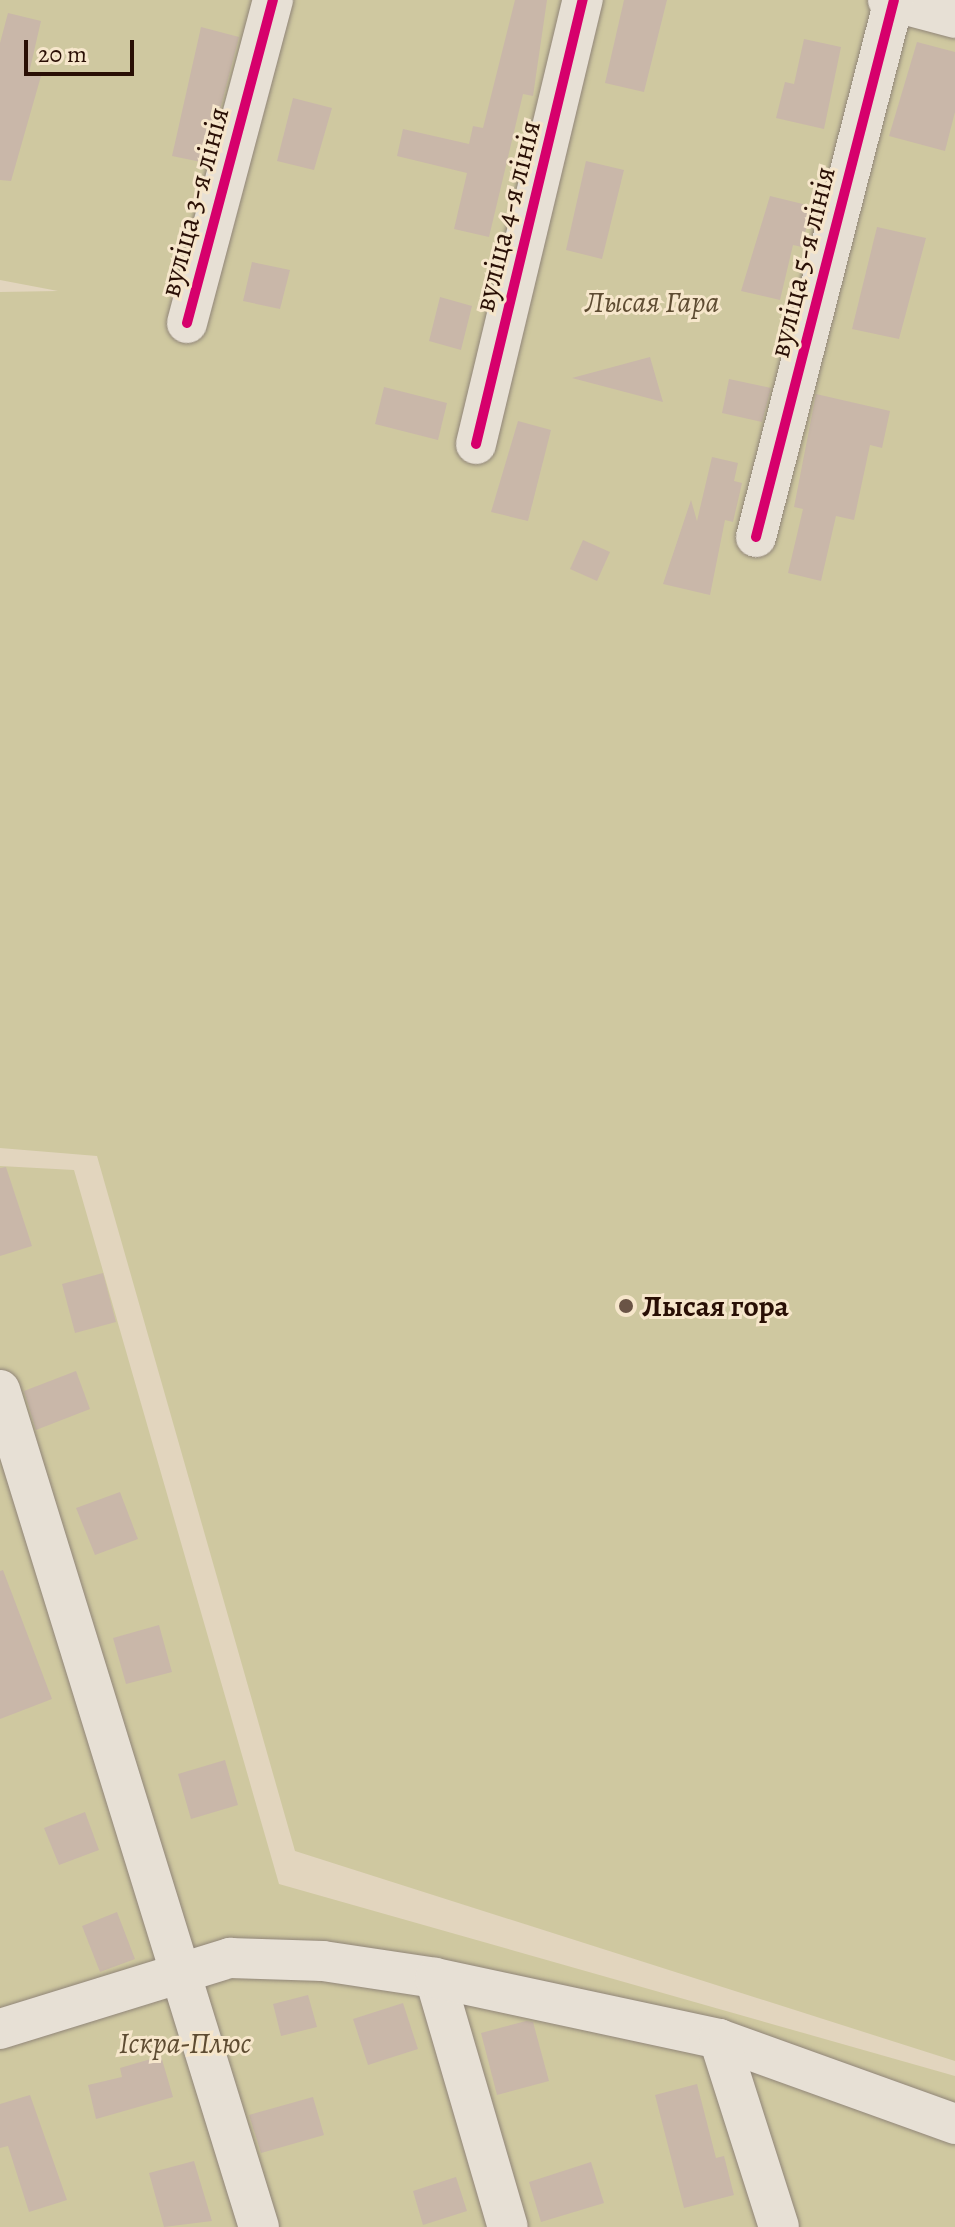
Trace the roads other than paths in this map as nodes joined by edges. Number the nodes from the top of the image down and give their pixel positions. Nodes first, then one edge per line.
1 (273, 0) edge
2 (583, 0) edge
3 (892, 0) edge
4 (955, 18) edge
5 (187, 323) dead end
6 (476, 444) dead end
7 (756, 537) dead end
8 (0, 1390) edge
9 (181, 1971) junction
10 (435, 1978) junction
11 (0, 2029) edge
12 (719, 2039) junction
13 (955, 2124) edge
14 (259, 2227) edge
15 (508, 2227) edge
16 (779, 2227) edge

1 - 5 street, вуліца 3-я лінія
2 - 6 street, вуліца 4-я лінія
3 - 4 street
3 - 7 street, вуліца 5-я лінія
8 - 9 street
9 - 10 street
9 - 11 street
9 - 14 street
10 - 12 street
10 - 15 street
12 - 13 street
12 - 16 street

